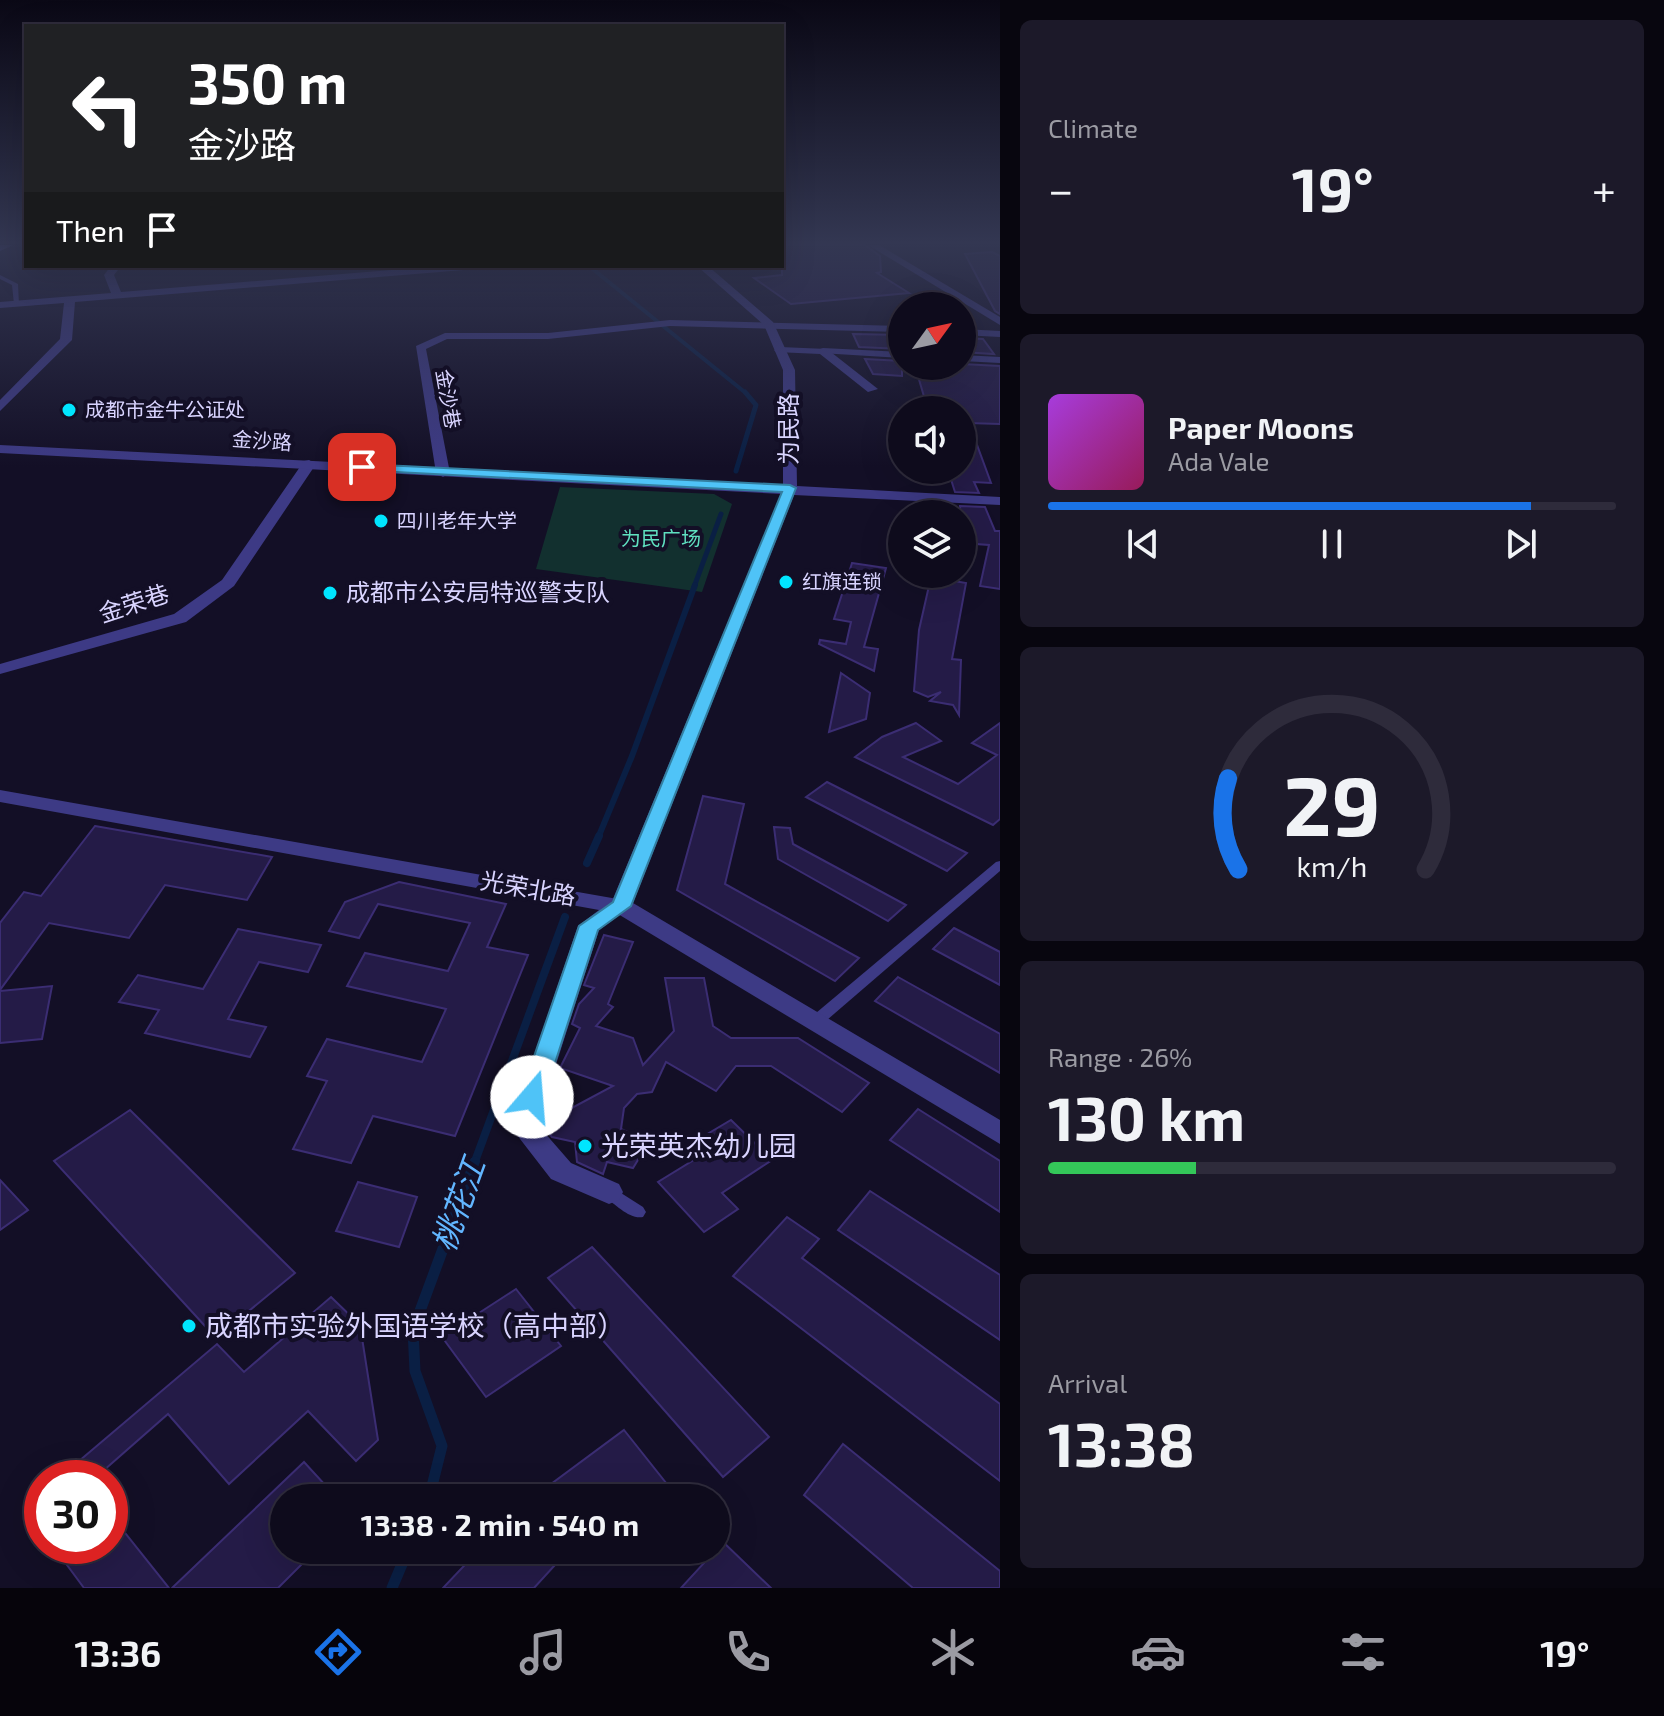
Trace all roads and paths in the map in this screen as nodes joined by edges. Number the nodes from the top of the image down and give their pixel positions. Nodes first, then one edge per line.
1 (68, 319) edge
2 (763, 319) edge
3 (769, 324) junction
4 (888, 328) edge
5 (976, 333) edge
6 (1000, 334) edge
7 (780, 350) junction
8 (823, 351) junction
9 (888, 354) edge
10 (976, 359) edge
11 (1000, 360) edge
12 (872, 389) dead end
13 (0, 407) edge
14 (0, 449) edge
15 (309, 464) junction
16 (443, 473) junction
17 (790, 488) junction
18 (1000, 501) edge
19 (0, 669) edge
20 (0, 796) edge
21 (1000, 865) edge
22 (621, 906) junction
23 (815, 1022) junction
24 (1000, 1133) edge
25 (609, 1192) joint
26 (638, 1212) dead end

1 - 13 street
2 - 3 street, 为民路
3 - 4 street, 金沙巷
3 - 7 street, 为民路
3 - 16 street, 金沙巷
5 - 6 street
7 - 8 street
7 - 17 street, 为民路
8 - 9 street
8 - 12 street
10 - 11 street
14 - 15 street, 金沙路
15 - 16 street, 金沙路
15 - 19 street, 金荣巷
16 - 17 street, 金沙路
17 - 18 street, 金沙路
17 - 22 street, 为民路
20 - 22 street, 光荣北路
21 - 23 lane
22 - 23 street, 光荣北路
22 - 25 street
23 - 24 street, 光荣北路
25 - 26 lane

